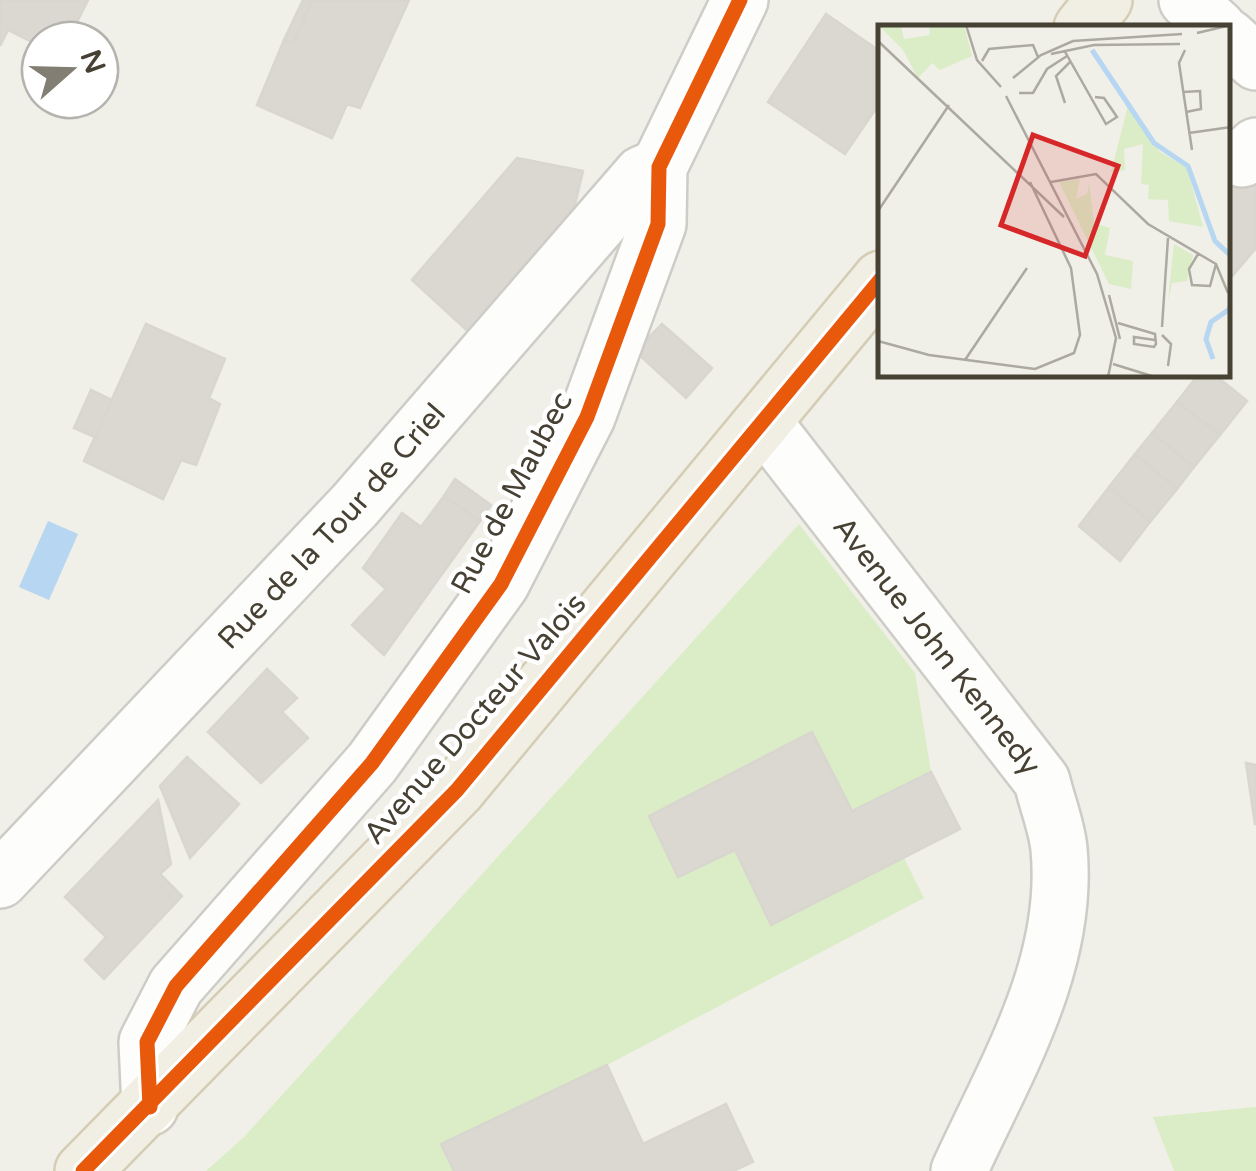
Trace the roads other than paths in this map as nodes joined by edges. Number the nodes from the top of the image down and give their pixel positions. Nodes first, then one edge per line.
1 (740, 0) edge
2 (1104, 0) edge
3 (1187, 0) edge
4 (1084, 25) edge
5 (1215, 25) edge
6 (1231, 40) edge
7 (1256, 62) edge
8 (659, 167) junction
9 (878, 287) edge
10 (764, 423) junction
11 (0, 880) edge
12 (150, 1106) junction
13 (83, 1171) edge
14 (959, 1171) edge

1 - 8 street, Rue de Maubec
2 - 4 main road
3 - 5 street
6 - 7 street
8 - 11 street, Rue de la Tour de Criel
8 - 12 street, Rue de Maubec
9 - 10 main road, Avenue Docteur Valois
10 - 12 main road, Avenue Docteur Valois
10 - 14 street, Avenue John Kennedy
12 - 13 main road, Avenue Docteur Valois

